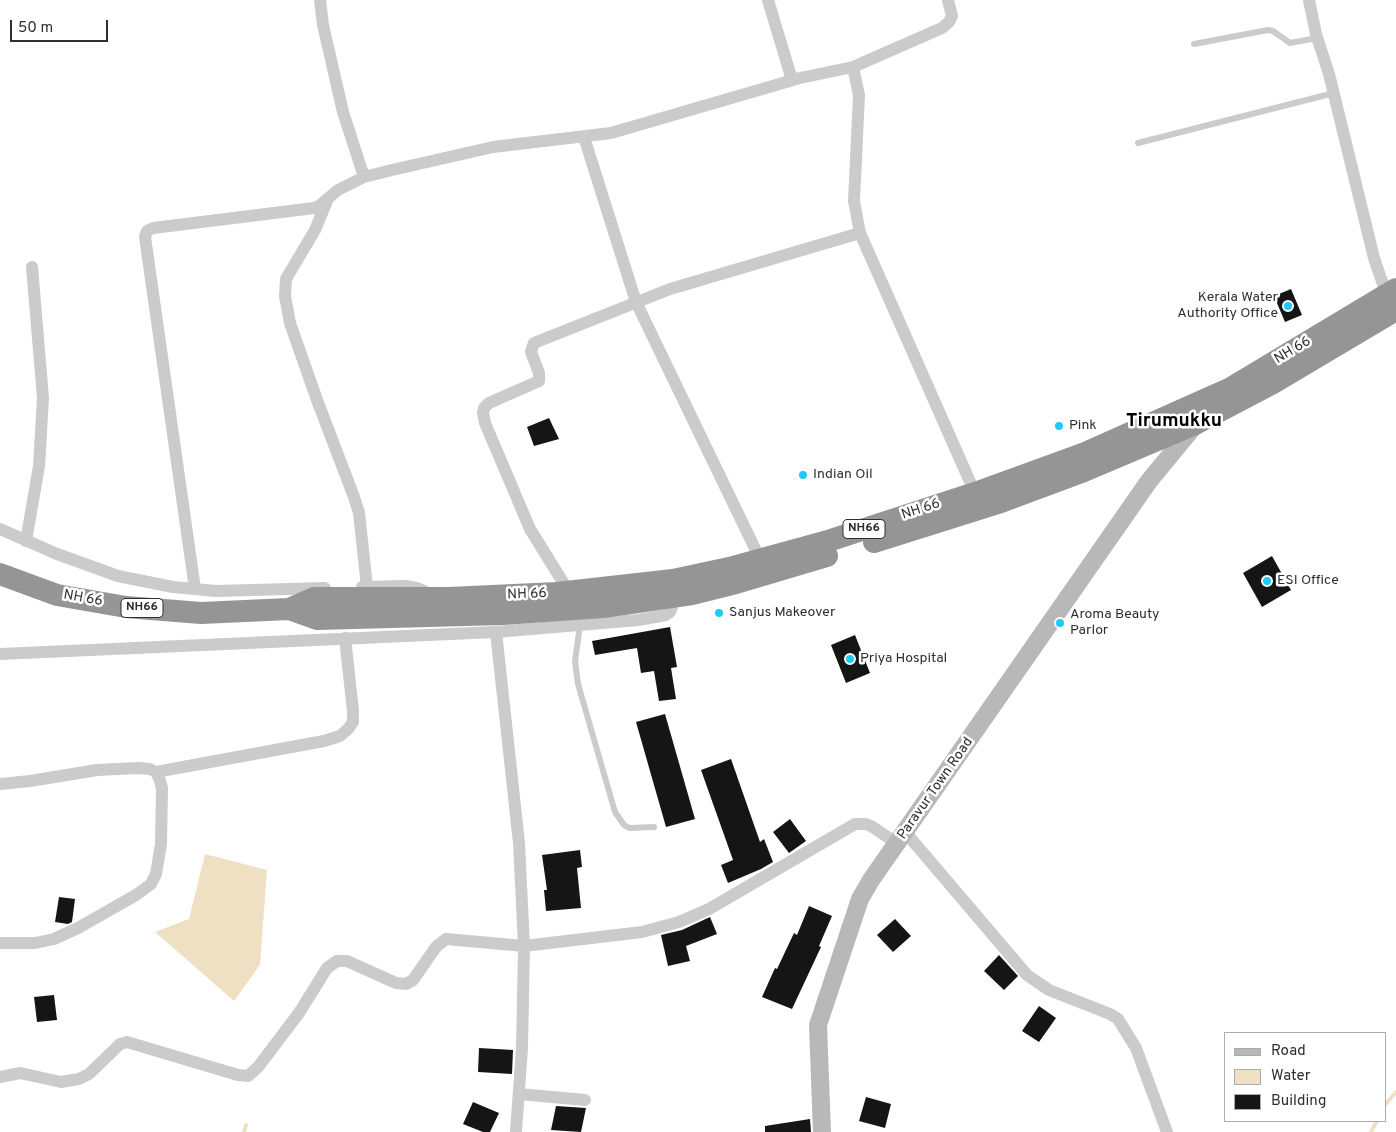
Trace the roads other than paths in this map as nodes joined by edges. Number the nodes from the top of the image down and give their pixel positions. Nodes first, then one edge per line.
1 (320, 0) edge
2 (768, 0) edge
3 (948, 0) edge
4 (1309, 0) edge
5 (1317, 38) junction
6 (1194, 44) dead end
7 (852, 66) junction
8 (792, 80) junction
9 (1334, 93) junction
10 (584, 137) junction
11 (1138, 143) dead end
12 (364, 177) junction
13 (329, 196) junction
14 (860, 233) junction
15 (32, 267) dead end
16 (636, 302) junction
17 (1393, 305) edge
18 (1197, 423) junction
19 (1147, 445) junction
20 (1149, 481) junction
21 (975, 493) junction
22 (0, 529) edge
23 (26, 541) junction
24 (760, 560) junction
25 (0, 574) edge
26 (367, 587) junction
27 (195, 589) junction
28 (570, 592) junction
29 (431, 598) junction
30 (672, 598) junction
31 (289, 609) junction
32 (580, 625) junction
33 (496, 632) junction
34 (345, 638) junction
35 (0, 654) edge
36 (156, 772) junction
37 (0, 784) edge
38 (654, 827) dead end
39 (902, 838) junction
40 (0, 943) edge
41 (524, 946) junction
42 (0, 1077) edge
43 (519, 1094) junction
44 (586, 1100) dead end
45 (516, 1132) edge
46 (822, 1132) edge
47 (1167, 1132) edge

1 - 12 street
2 - 8 street
3 - 7 street
4 - 5 street
5 - 6 lane
5 - 9 street
7 - 8 street
7 - 14 street
8 - 10 street
9 - 11 lane
9 - 17 street
10 - 12 street
10 - 16 street
12 - 13 street
13 - 26 street
13 - 27 street
14 - 16 street
14 - 21 street
15 - 23 street
16 - 24 street
16 - 28 street
17 - 18 highway, NH 66 / NH66
17 - 21 highway, NH 66 / NH66
18 - 19 highway, NH 66 / NH66
18 - 20 main road, Paravur Town Road
19 - 20 main road
19 - 30 highway, NH 66 / NH66
20 - 39 main road, Paravur Town Road
21 - 24 highway, NH 66 / NH66
22 - 23 street
23 - 27 street
24 - 28 highway, NH 66 / NH66
25 - 31 highway, NH 66 / NH66
26 - 27 street
26 - 29 street
28 - 29 highway, NH 66 / NH66
29 - 31 highway, NH 66 / NH66
30 - 31 highway, NH 66 / NH66
30 - 32 street
32 - 33 street
32 - 38 lane
33 - 34 street
33 - 41 street
34 - 35 street
34 - 36 street
36 - 37 street
36 - 40 street
39 - 41 street
39 - 46 main road, Paravur Town Road
39 - 47 street
41 - 42 street
41 - 43 street
43 - 44 street
43 - 45 street

